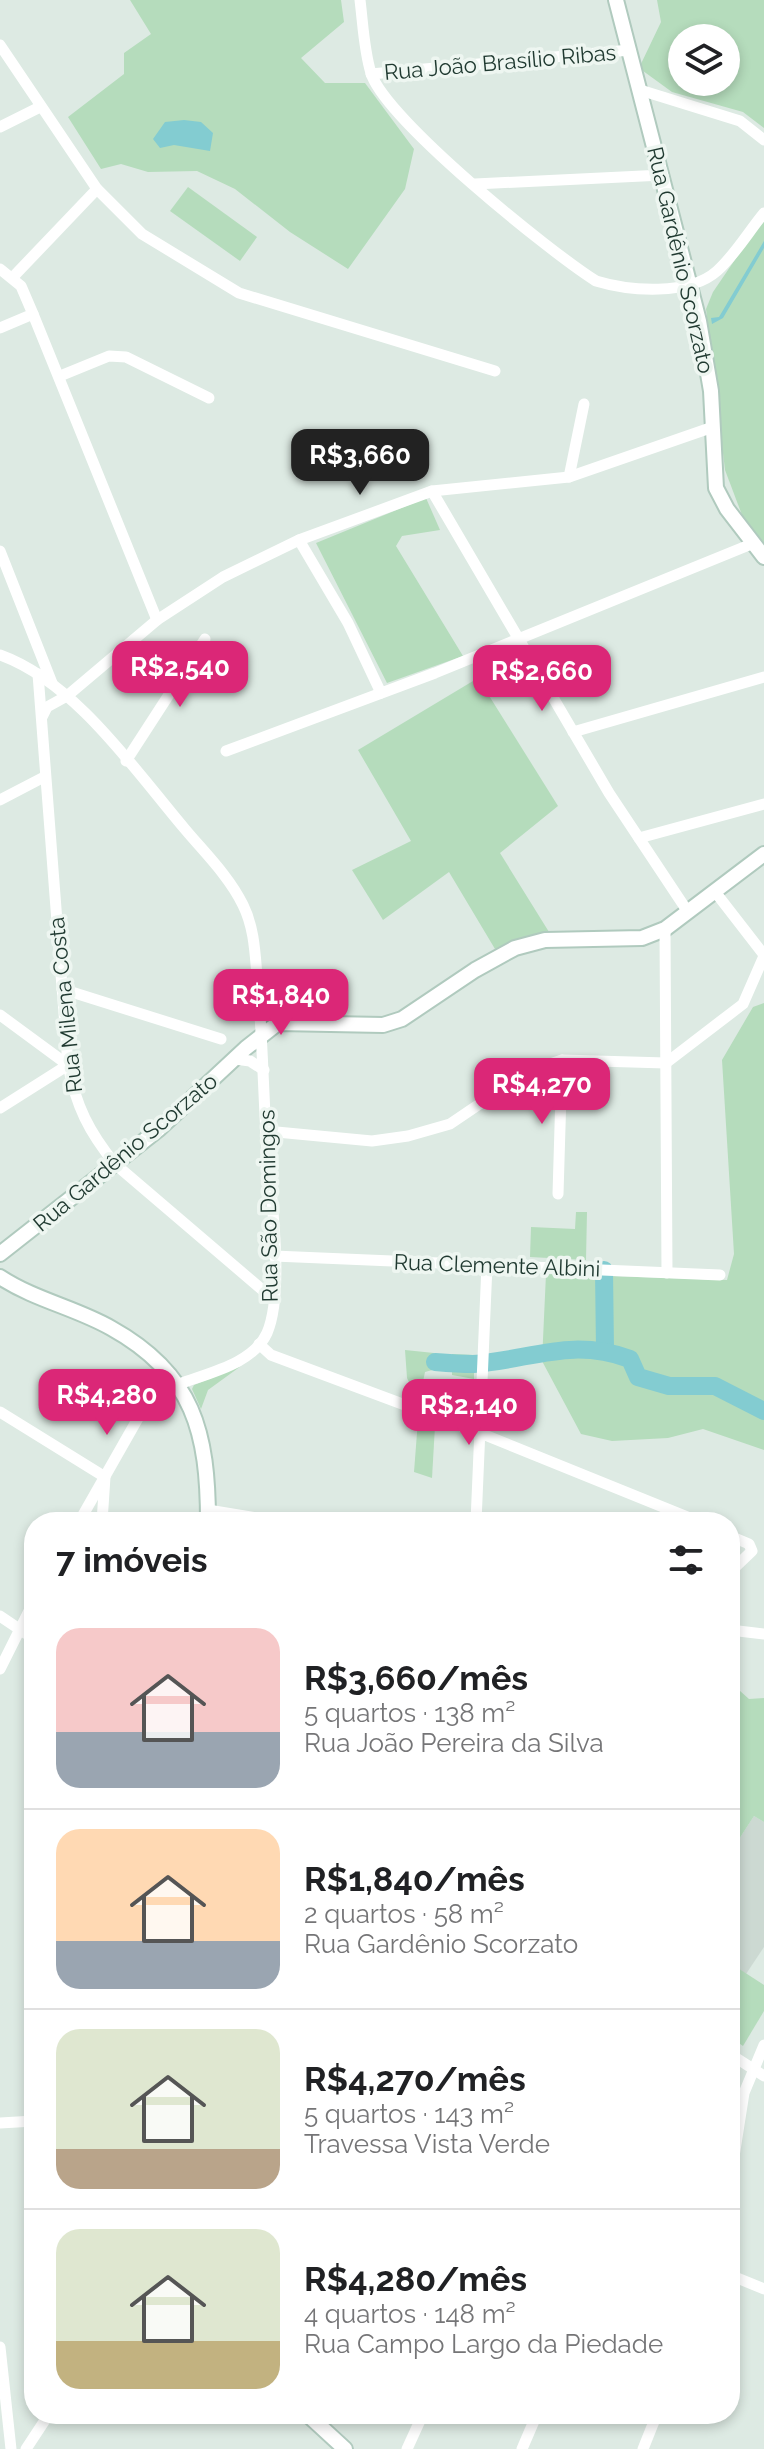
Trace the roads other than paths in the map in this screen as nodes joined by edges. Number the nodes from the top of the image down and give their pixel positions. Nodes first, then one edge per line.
1 (360, 0) edge
2 (616, 0) edge
3 (0, 45) edge
4 (630, 50) junction
5 (371, 74) junction
6 (640, 90) junction
7 (40, 107) junction
8 (0, 127) edge
9 (764, 140) edge
10 (663, 175) junction
11 (475, 184) junction
12 (97, 189) junction
13 (764, 213) edge
14 (0, 269) edge
15 (13, 277) junction
16 (690, 284) junction
17 (33, 314) junction
18 (0, 328) edge
19 (495, 371) dead end
20 (60, 376) junction
21 (209, 398) dead end
22 (584, 404) dead end
23 (713, 427) junction
24 (569, 477) junction
25 (432, 491) junction
26 (299, 540) junction
27 (754, 543) junction
28 (0, 551) edge
29 (764, 557) edge
30 (157, 620) junction
31 (205, 639) dead end
32 (518, 639) junction
33 (39, 649) junction
34 (0, 655) edge
35 (26, 666) junction
36 (38, 674) junction
37 (764, 677) edge
38 (52, 684) junction
39 (381, 693) junction
40 (67, 696) junction
41 (42, 717) junction
42 (573, 732) junction
43 (226, 751) dead end
44 (126, 761) junction
45 (44, 777) junction
46 (0, 800) edge
47 (763, 805) edge
48 (639, 838) junction
49 (764, 854) edge
50 (716, 893) junction
51 (688, 912) junction
52 (665, 929) junction
53 (764, 955) edge
54 (62, 989) junction
55 (0, 1015) edge
56 (263, 1033) junction
57 (221, 1039) dead end
58 (235, 1059) junction
59 (562, 1060) junction
60 (666, 1063) junction
61 (68, 1065) junction
62 (264, 1070) junction
63 (0, 1108) edge
64 (266, 1131) junction
65 (115, 1164) junction
66 (558, 1194) dead end
67 (0, 1254) edge
68 (274, 1256) junction
69 (487, 1265) junction
70 (667, 1273) junction
71 (720, 1275) dead end
72 (0, 1277) edge
73 (273, 1299) junction
74 (259, 1344) junction
75 (166, 1369) junction
76 (179, 1384) junction
77 (0, 1412) edge
78 (480, 1433) junction
79 (105, 1477) junction
80 (85, 1512) edge
81 (103, 1512) edge
82 (208, 1512) edge
83 (476, 1512) edge
84 (675, 1512) edge
85 (740, 1540) edge
86 (740, 1562) edge
87 (0, 1616) edge
88 (24, 1620) edge
89 (19, 1629) junction
90 (740, 1631) edge
91 (24, 1632) edge
92 (764, 1634) edge
93 (0, 1669) edge
94 (764, 2045) edge
95 (740, 2060) edge
96 (760, 2073) edge
97 (740, 2118) edge
98 (24, 2122) edge
99 (0, 2123) edge
100 (740, 2279) edge
101 (764, 2289) edge
102 (0, 2347) edge
103 (42, 2424) edge
104 (318, 2424) edge
105 (418, 2424) edge
106 (533, 2424) edge
107 (653, 2424) edge
108 (525, 2448) edge
109 (11, 2449) edge
110 (26, 2449) edge
111 (345, 2449) edge
112 (407, 2449) edge
113 (643, 2449) edge

1 - 5 street
2 - 4 street, Rua Gardênio Scorzato
3 - 7 street
4 - 5 street, Rua João Brasílio Ribas
4 - 6 street, Rua Gardênio Scorzato
5 - 11 street
6 - 9 street
6 - 10 street, Rua Gardênio Scorzato
7 - 8 street
7 - 12 street
10 - 11 street
10 - 16 street, Rua Gardênio Scorzato
11 - 16 street
12 - 15 street
12 - 19 street
13 - 16 street
14 - 15 street
15 - 17 street
16 - 23 street, Rua Gardênio Scorzato
17 - 18 street
17 - 20 street
20 - 21 street
20 - 30 street
22 - 24 street
23 - 24 street
23 - 27 street, Rua Gardênio Scorzato
24 - 25 street
25 - 26 street
25 - 32 street
26 - 30 street
26 - 39 street
27 - 29 street, Rua Gardênio Scorzato
27 - 32 street
28 - 33 street
30 - 40 street
31 - 44 street
32 - 39 street
32 - 42 street
33 - 35 street
33 - 38 street
34 - 35 street, Rua São Domingos
35 - 36 street, Rua São Domingos
36 - 38 street, Rua São Domingos
36 - 41 street, Rua Milena Costa
37 - 42 street
38 - 40 street, Rua São Domingos
39 - 43 street
40 - 41 street
40 - 44 street, Rua São Domingos
41 - 45 street, Rua Milena Costa
42 - 48 street
44 - 56 street, Rua São Domingos
45 - 46 street
45 - 54 street, Rua Milena Costa
47 - 48 street
48 - 51 street
49 - 50 street, Rua Gardênio Scorzato
50 - 51 street, Rua Gardênio Scorzato
50 - 53 street
51 - 52 street, Rua Gardênio Scorzato
52 - 56 street, Rua Gardênio Scorzato
52 - 60 street
53 - 60 street
54 - 57 street
54 - 61 street, Rua Milena Costa
55 - 61 street
56 - 58 street, Rua Gardênio Scorzato
56 - 62 street, Rua São Domingos
58 - 62 street
58 - 65 street, Rua Gardênio Scorzato
59 - 60 street
59 - 64 street
59 - 66 street
60 - 70 street
61 - 63 street
61 - 65 street, Rua Milena Costa
62 - 64 street, Rua São Domingos
64 - 68 street, Rua São Domingos
65 - 67 street, Rua Gardênio Scorzato
65 - 73 street, Rua Milena Costa
68 - 69 street, Rua Clemente Albini
68 - 73 street, Rua São Domingos
69 - 70 street, Rua Clemente Albini
69 - 78 street
70 - 71 street, Rua Clemente Albini
72 - 75 street
73 - 74 street, Rua São Domingos
74 - 76 street
74 - 78 street
75 - 76 street
75 - 79 street
76 - 82 street
77 - 79 street
78 - 83 street
78 - 84 street
79 - 80 street
79 - 81 street
85 - 86 street
87 - 89 street
88 - 89 street
89 - 91 street
89 - 93 street
90 - 92 street
94 - 96 street
95 - 96 street
96 - 97 street
98 - 99 street
100 - 101 street
102 - 109 street
103 - 110 street
104 - 111 street
105 - 112 street
106 - 108 street
107 - 113 street

